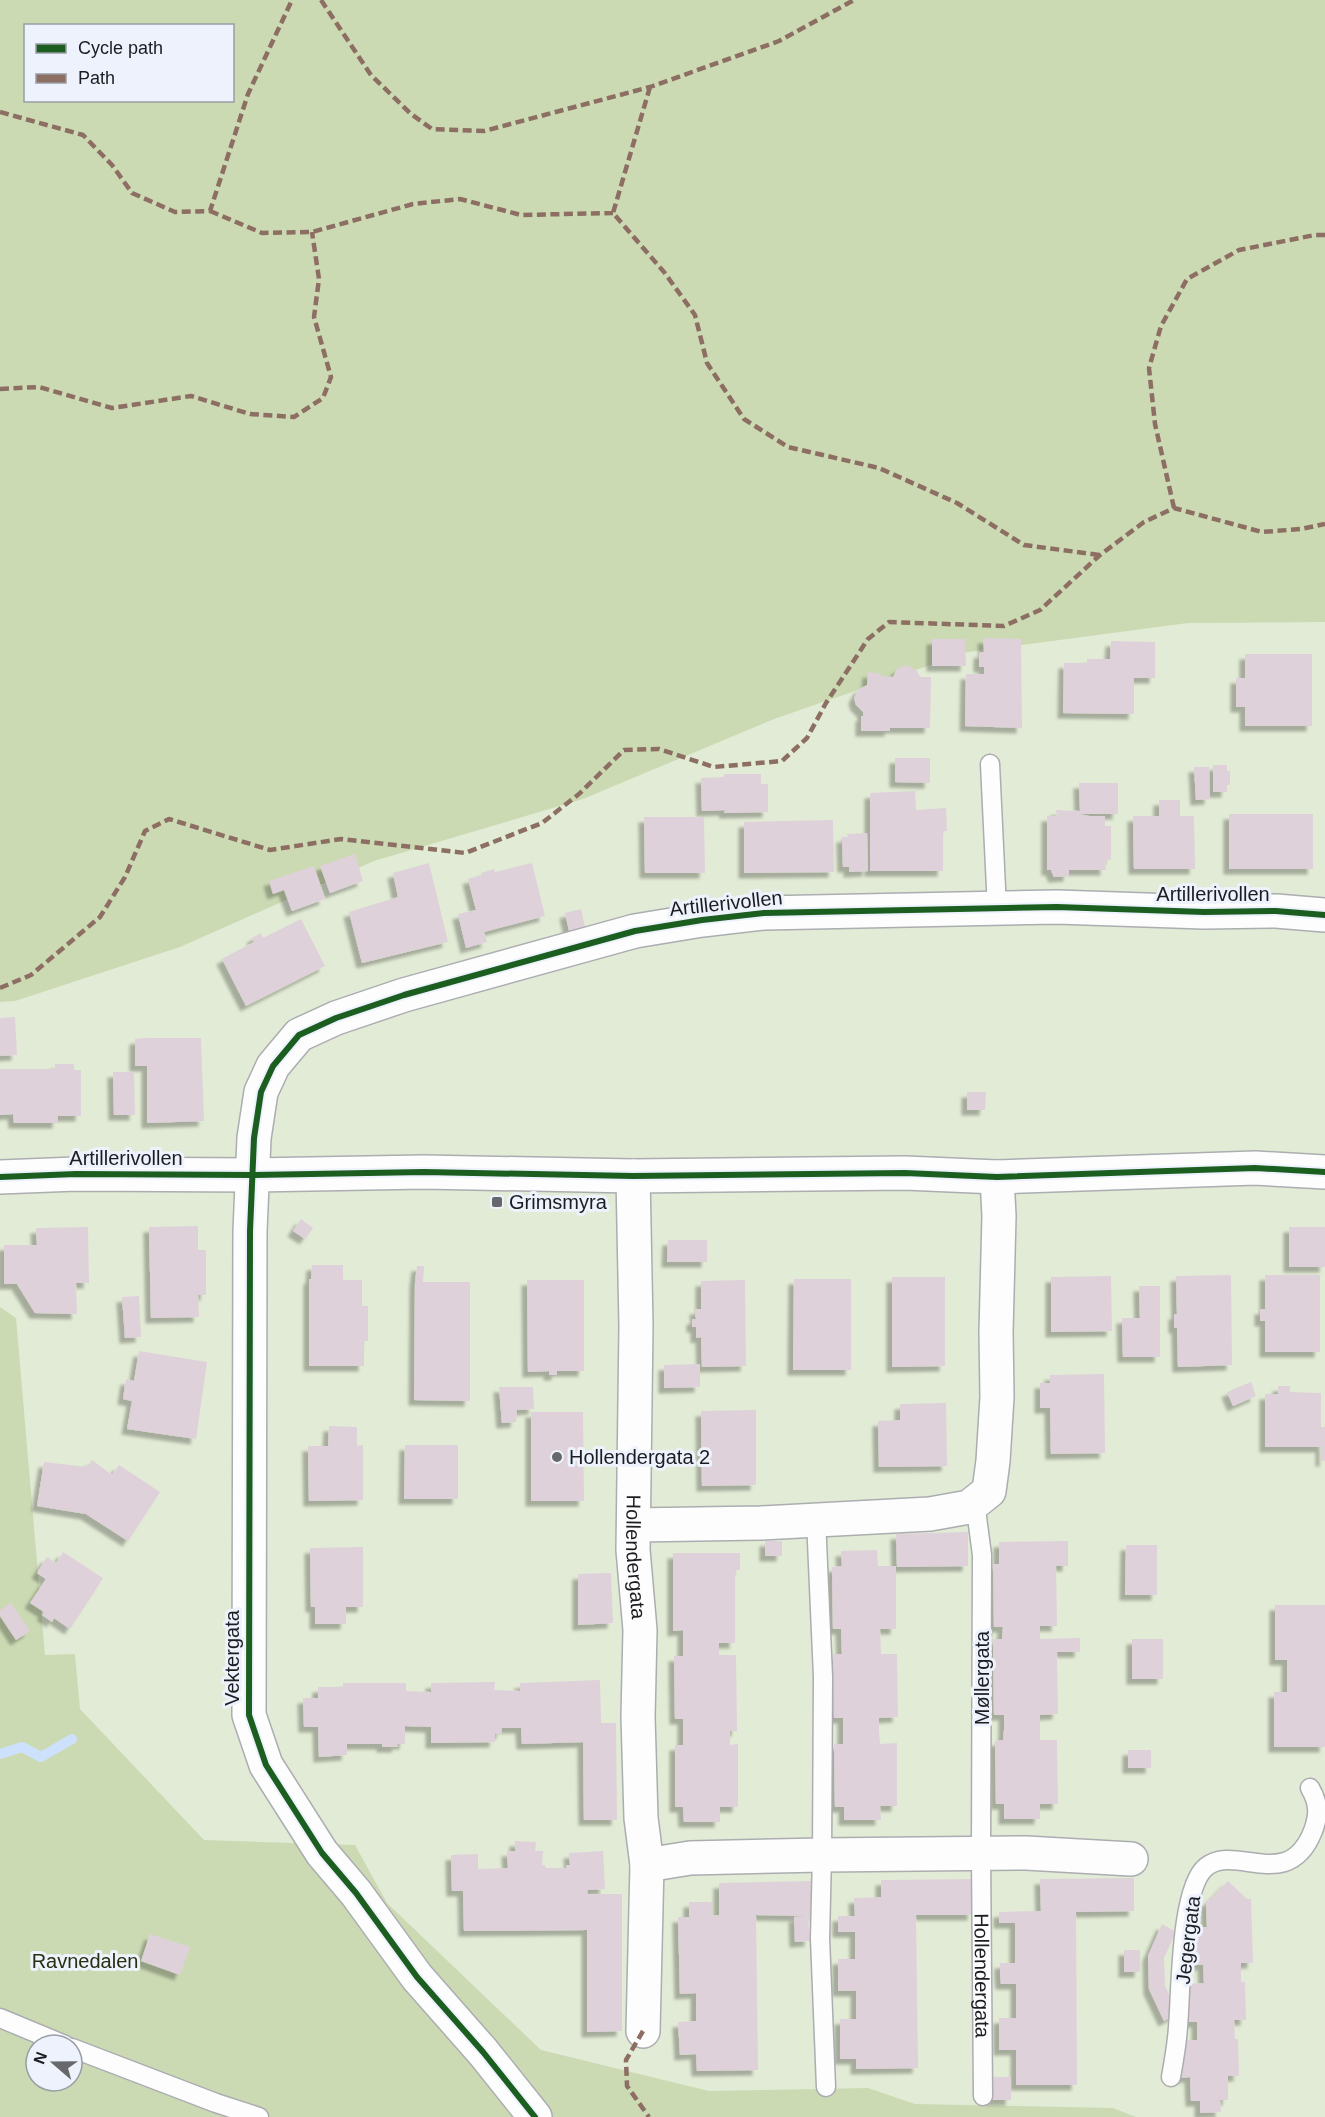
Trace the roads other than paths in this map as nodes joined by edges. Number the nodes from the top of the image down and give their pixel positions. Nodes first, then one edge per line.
1 (990, 764) dead end
2 (997, 909) junction
3 (1325, 915) edge
4 (1325, 1172) edge
5 (253, 1175) junction
6 (0, 1176) edge
7 (633, 1176) junction
8 (997, 1177) junction
9 (975, 1502) junction
10 (816, 1519) junction
11 (634, 1525) junction
12 (1310, 1788) dead end
13 (981, 1854) junction
14 (822, 1855) junction
15 (1131, 1859) dead end
16 (647, 1865) junction
17 (0, 2018) edge
18 (643, 2031) dead end
19 (36, 2033) edge
20 (84, 2053) edge
21 (1171, 2077) dead end
22 (826, 2087) dead end
23 (983, 2096) dead end
24 (259, 2117) edge
25 (535, 2117) edge

1 - 2 lane
2 - 3 street, Artillerivollen
2 - 5 street, Artillerivollen
4 - 8 street, Artillerivollen
5 - 6 street, Artillerivollen
5 - 7 street, Artillerivollen
5 - 25 street, Vektergata
7 - 8 street, Artillerivollen
7 - 11 street, Hollendergata
8 - 9 street
9 - 10 street
9 - 13 lane, Møllergata
10 - 11 street
10 - 14 lane
11 - 16 street, Hollendergata
12 - 21 lane, Jegergata
13 - 14 street
13 - 15 street
13 - 23 lane, Hollendergata
14 - 16 street
14 - 22 lane
16 - 18 street, Hollendergata
17 - 19 lane
20 - 24 lane

